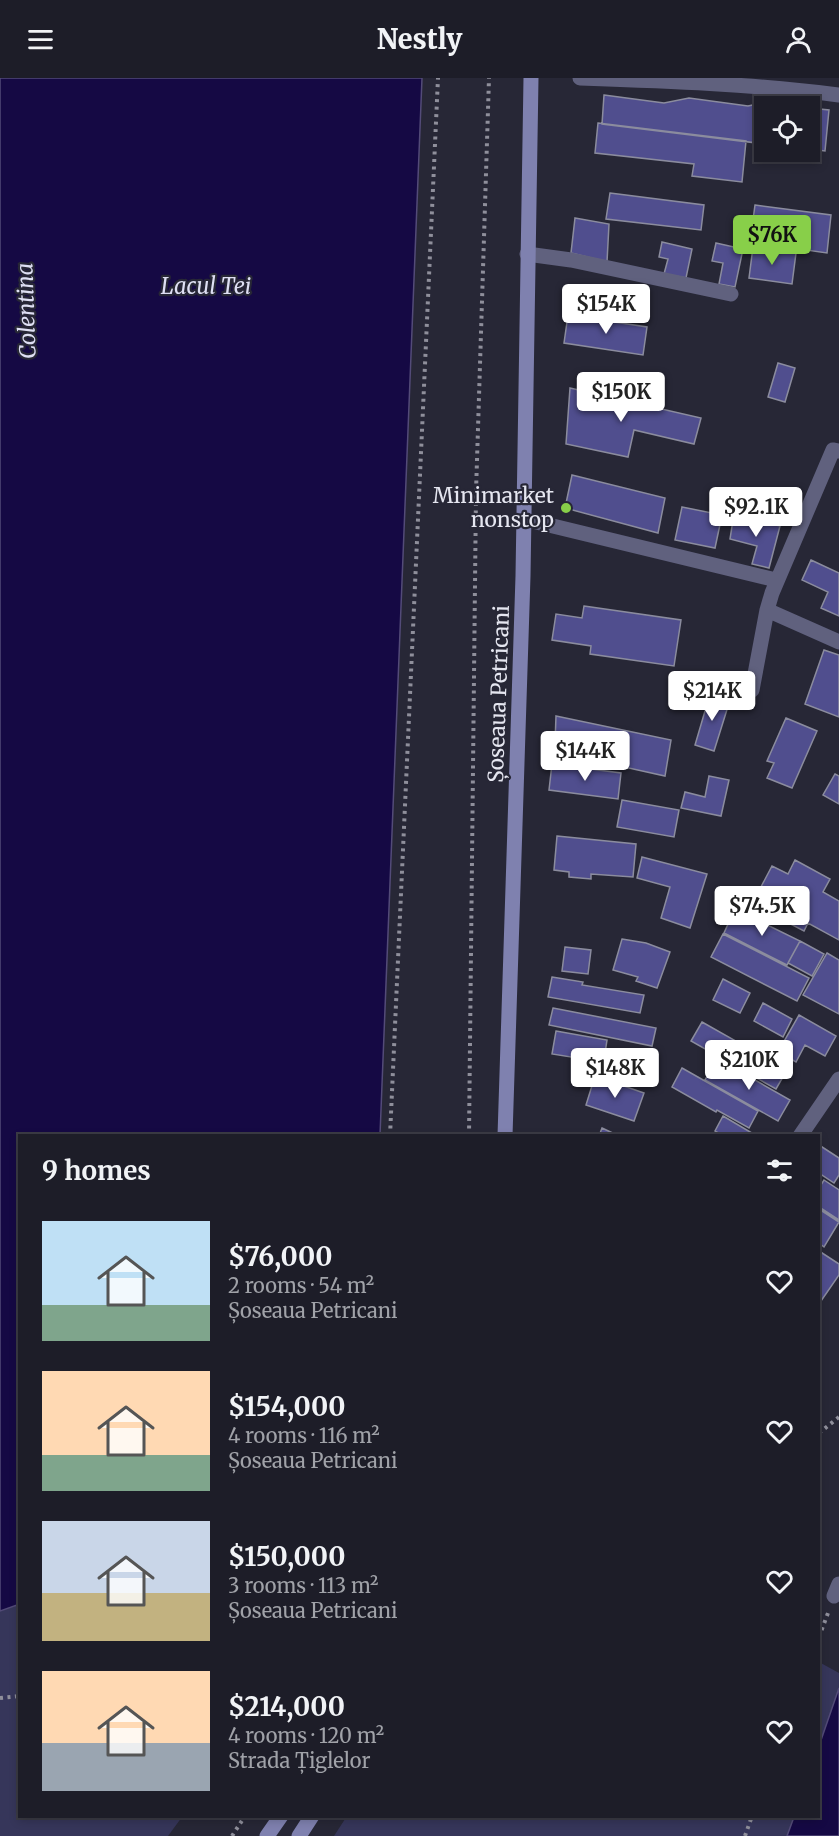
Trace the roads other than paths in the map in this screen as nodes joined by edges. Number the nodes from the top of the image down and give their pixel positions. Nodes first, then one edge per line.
1 (531, 78) edge
2 (580, 78) edge
3 (797, 84) edge
4 (839, 95) edge
5 (527, 254) junction
6 (730, 294) dead end
7 (836, 451) edge
8 (524, 519) junction
9 (776, 580) junction
10 (767, 610) junction
11 (839, 642) edge
12 (752, 690) dead end
13 (839, 1079) edge
14 (832, 1099) edge
15 (505, 1134) edge
16 (802, 1134) edge
17 (280, 1818) edge
18 (311, 1818) edge
19 (267, 1836) edge
20 (299, 1836) edge

1 - 5 main road, Șoseaua Petricani
2 - 3 street
3 - 4 street
5 - 6 street
5 - 8 main road, Șoseaua Petricani
7 - 9 street
8 - 9 street
8 - 15 main road, Șoseaua Petricani
9 - 10 street
10 - 11 street
10 - 12 street
13 - 14 street
14 - 16 street
17 - 19 main road
18 - 20 main road

